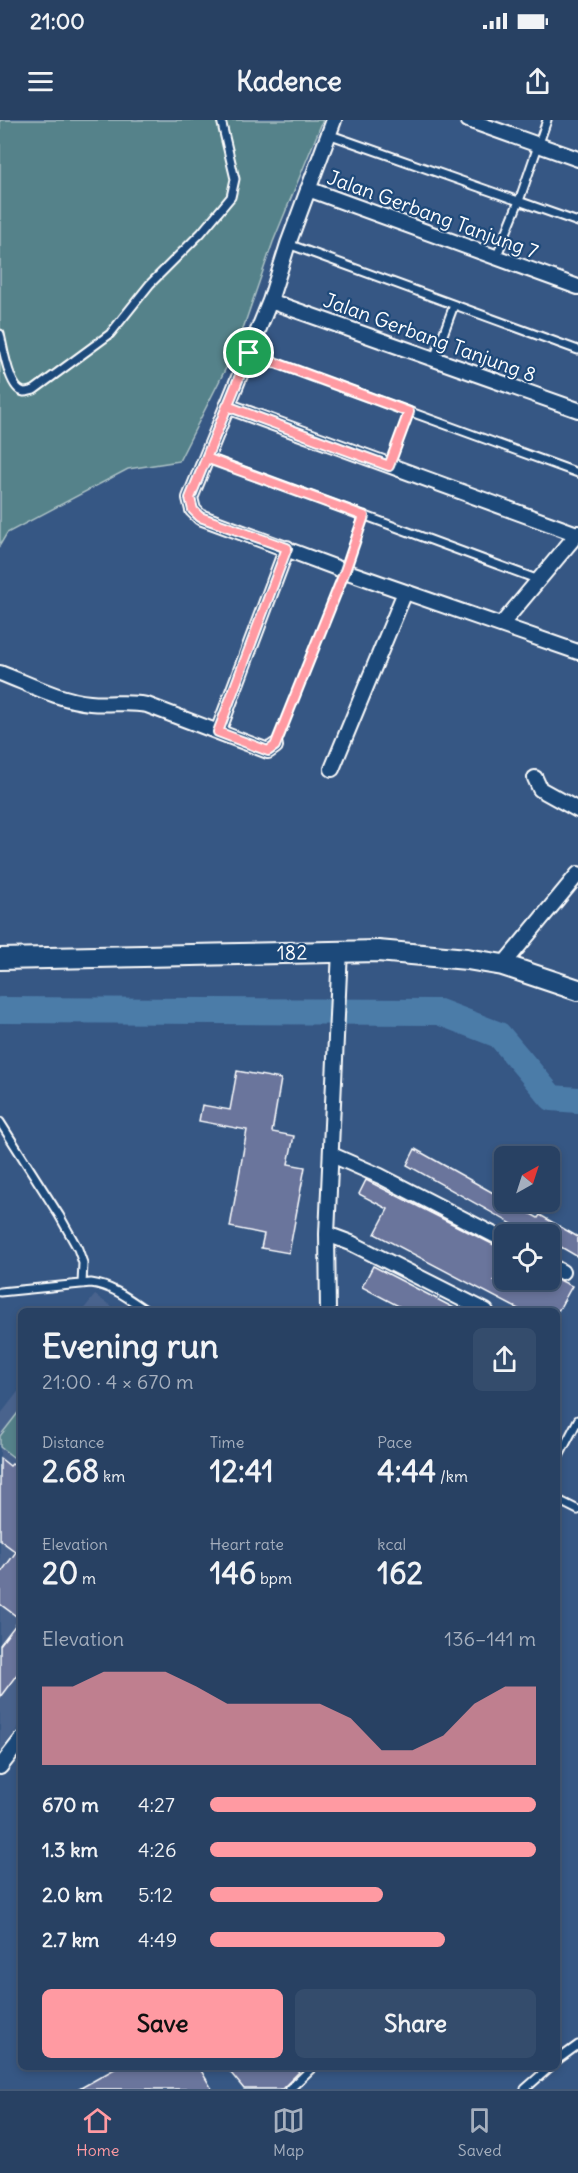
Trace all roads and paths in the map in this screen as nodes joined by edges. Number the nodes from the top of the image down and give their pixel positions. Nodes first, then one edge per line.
1 (220, 120) edge
2 (334, 120) edge
3 (468, 120) edge
4 (547, 120) edge
5 (328, 134) junction
6 (539, 146) junction
7 (578, 159) edge
8 (308, 189) junction
9 (519, 201) junction
10 (578, 222) edge
11 (288, 244) junction
12 (496, 258) junction
13 (578, 288) edge
14 (270, 301) junction
15 (454, 305) junction
16 (0, 334) edge
17 (578, 350) edge
18 (249, 353) junction
19 (433, 359) junction
20 (227, 406) junction
21 (578, 410) edge
22 (409, 412) junction
23 (206, 458) junction
24 (389, 466) junction
25 (578, 473) edge
26 (364, 516) junction
27 (578, 534) edge
28 (287, 548) junction
29 (345, 571) junction
30 (539, 580) junction
31 (405, 592) junction
32 (501, 625) junction
33 (578, 652) edge
34 (0, 673) edge
35 (218, 732) junction
36 (275, 746) joint
37 (332, 769) dead end
38 (535, 778) dead end
39 (578, 810) edge
40 (578, 874) edge
41 (340, 951) junction
42 (0, 958) edge
43 (503, 965) junction
44 (578, 990) edge
45 (0, 1122) edge
46 (332, 1155) junction
47 (327, 1234) junction
48 (494, 1235) edge
49 (82, 1284) junction
50 (0, 1292) edge
51 (142, 1308) edge
52 (328, 1308) edge
53 (480, 1308) edge
54 (578, 1420) edge
55 (560, 1454) edge
56 (560, 1501) edge
57 (578, 1510) edge
58 (18, 1744) edge
59 (0, 1767) edge
60 (578, 2046) edge
61 (560, 2058) edge
62 (310, 2070) edge
63 (547, 2070) edge
64 (290, 2089) edge
65 (525, 2089) edge

1 - 16 lane
2 - 5 street
3 - 6 street
4 - 6 lane
5 - 8 street
5 - 9 lane
6 - 7 street
6 - 9 lane
8 - 11 street
8 - 12 street, Jalan Gerbang Tanjung 7
9 - 10 lane
9 - 12 lane
11 - 14 street
11 - 15 lane
12 - 13 street, Jalan Gerbang Tanjung 7
14 - 18 street
14 - 19 street, Jalan Gerbang Tanjung 8
15 - 17 lane
15 - 19 lane
18 - 20 street
18 - 22 lane
19 - 21 street, Jalan Gerbang Tanjung 8
20 - 23 street
20 - 24 street
22 - 24 lane
22 - 25 lane
23 - 26 lane
23 - 28 street
24 - 27 street
26 - 29 lane
26 - 30 lane
27 - 30 street
28 - 29 street
28 - 35 street
29 - 31 street
29 - 36 lane
30 - 32 street
31 - 32 street
31 - 37 street
32 - 33 street
34 - 35 street
35 - 36 street
38 - 39 street
40 - 43 street
41 - 42 street, 182
41 - 43 street, 182
41 - 46 street
43 - 44 street, 182
45 - 49 lane
46 - 47 street
46 - 48 street
47 - 52 street
47 - 53 street
49 - 50 lane
49 - 51 lane
54 - 55 lane
56 - 57 lane
58 - 59 street
60 - 61 lane
62 - 64 lane
63 - 65 lane

